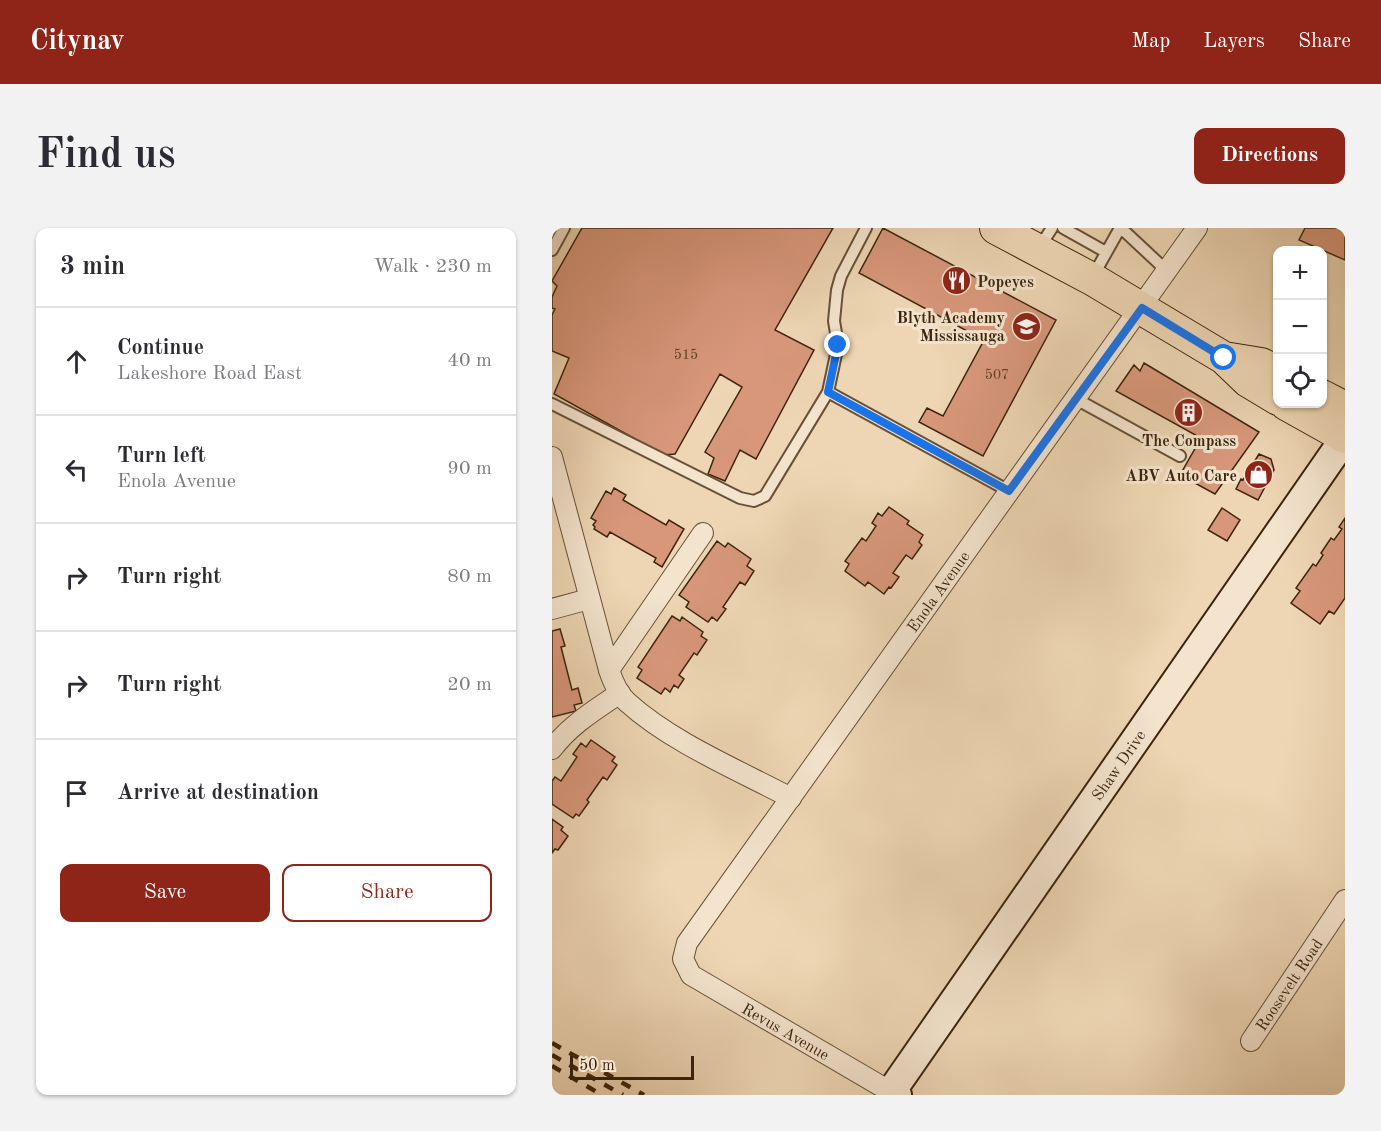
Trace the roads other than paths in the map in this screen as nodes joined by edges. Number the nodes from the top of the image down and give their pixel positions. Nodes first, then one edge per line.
1 (564, 228) edge
2 (866, 228) edge
3 (996, 228) edge
4 (1063, 228) edge
5 (1120, 228) edge
6 (1197, 228) edge
7 (1045, 239) edge
8 (552, 250) edge
9 (1106, 252) junction
10 (1167, 271) junction
11 (1092, 279) junction
12 (1142, 308) junction
13 (1224, 358) junction
14 (1273, 370) edge
15 (828, 392) junction
16 (1273, 396) edge
17 (1327, 398) edge
18 (1076, 399) junction
19 (552, 404) edge
20 (1293, 408) edge
21 (1345, 408) edge
22 (1345, 438) edge
23 (1180, 456) dead end
24 (552, 457) edge
25 (1009, 491) junction
26 (703, 533) dead end
27 (589, 599) junction
28 (552, 609) edge
29 (609, 670) junction
30 (620, 693) junction
31 (552, 749) edge
32 (791, 798) junction
33 (1345, 900) edge
34 (683, 959) joint
35 (1251, 1041) dead end
36 (894, 1093) edge

1 - 8 lane
2 - 15 lane
3 - 7 main road
4 - 9 lane
5 - 9 lane
5 - 10 lane
6 - 10 street, Enola Avenue
7 - 11 main road
9 - 11 lane
10 - 12 street, Enola Avenue
11 - 12 main road
12 - 13 main road
12 - 18 street, Enola Avenue
13 - 14 main road
13 - 16 main road
15 - 19 lane
15 - 25 lane
17 - 21 main road
18 - 23 lane
18 - 25 street, Enola Avenue
20 - 22 main road
22 - 36 street, Shaw Drive
24 - 27 street
25 - 32 street, Enola Avenue
26 - 29 street
27 - 28 street
27 - 29 street
29 - 30 street
30 - 31 street
30 - 32 street
32 - 34 street, Enola Avenue
33 - 35 street, Roosevelt Road
34 - 36 street, Revus Avenue

